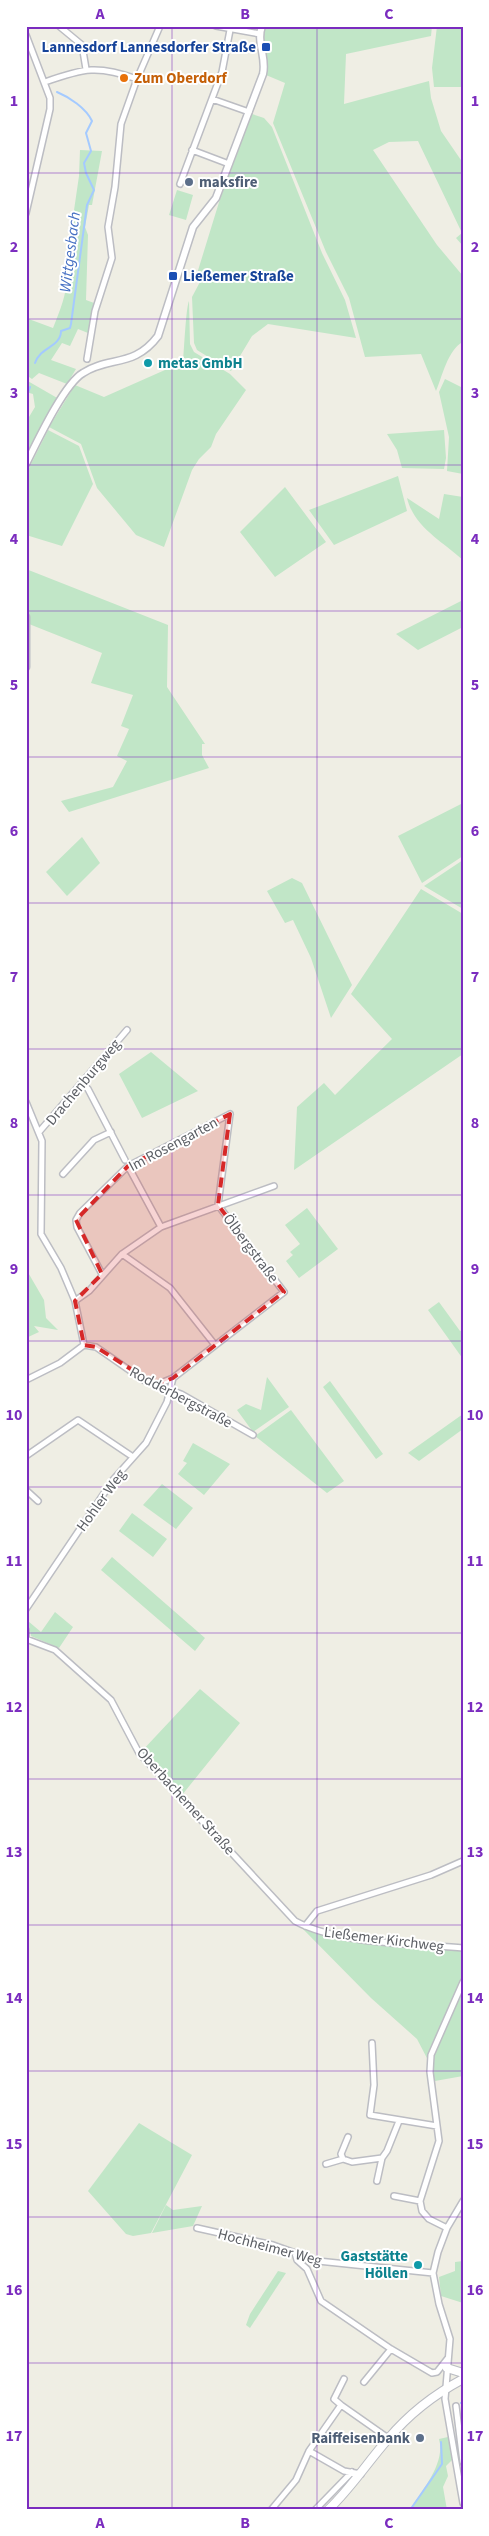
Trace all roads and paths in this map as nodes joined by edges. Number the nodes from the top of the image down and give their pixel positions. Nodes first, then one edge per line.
1 (59, 26) edge
2 (160, 26) edge
3 (216, 26) edge
4 (262, 26) edge
5 (230, 30) junction
6 (260, 34) junction
7 (26, 35) edge
8 (86, 69) junction
9 (138, 79) junction
10 (45, 82) junction
11 (212, 99) junction
12 (249, 112) junction
13 (192, 150) junction
14 (229, 164) junction
15 (180, 184) dead end
16 (26, 213) edge
17 (86, 359) dead end
18 (26, 464) edge
19 (26, 617) edge
20 (26, 667) edge
21 (126, 1030) dead end
22 (82, 1083) junction
23 (26, 1102) edge
24 (230, 1114) joint
25 (39, 1132) junction
26 (111, 1132) junction
27 (125, 1160) dead end
28 (128, 1166) junction
29 (62, 1174) dead end
30 (274, 1186) dead end
31 (218, 1205) junction
32 (161, 1227) junction
33 (122, 1254) junction
34 (102, 1274) junction
35 (75, 1301) junction
36 (84, 1345) junction
37 (215, 1345) junction
38 (173, 1378) junction
39 (26, 1380) edge
40 (156, 1385) junction
41 (171, 1391) junction
42 (253, 1435) dead end
43 (26, 1456) edge
44 (133, 1457) junction
45 (26, 1490) edge
46 (38, 1501) dead end
47 (26, 1608) edge
48 (26, 1630) edge
49 (26, 1638) edge
50 (463, 1861) edge
51 (305, 1926) junction
52 (463, 1948) edge
53 (463, 1982) edge
54 (372, 2043) dead end
55 (399, 2120) junction
56 (437, 2126) junction
57 (348, 2138) dead end
58 (382, 2158) junction
59 (343, 2159) junction
60 (326, 2164) dead end
61 (377, 2181) dead end
62 (394, 2196) dead end
63 (420, 2201) junction
64 (463, 2201) edge
65 (197, 2228) dead end
66 (447, 2228) junction
67 (295, 2253) junction
68 (433, 2273) junction
69 (392, 2349) junction
70 (449, 2357) junction
71 (447, 2368) junction
72 (463, 2373) edge
73 (344, 2379) dead end
74 (463, 2379) edge
75 (364, 2382) dead end
76 (444, 2390) junction
77 (342, 2404) junction
78 (456, 2406) dead end
79 (388, 2438) junction
80 (462, 2445) edge
81 (309, 2451) junction
82 (463, 2462) edge
83 (352, 2472) junction
84 (361, 2474) junction
85 (460, 2474) edge
86 (463, 2503) edge
87 (271, 2510) edge
88 (315, 2510) edge
89 (328, 2510) edge

1 - 8 street
2 - 9 street
3 - 5 street
4 - 6 street
5 - 6 street
5 - 11 street
6 - 12 street
7 - 10 street
8 - 9 street
8 - 10 street
9 - 17 street
10 - 16 street
11 - 12 street
11 - 13 street
12 - 14 street
13 - 14 street
13 - 15 street
14 - 18 street
19 - 20 street
21 - 22 street, Drachenburgweg
22 - 25 street, Drachenburgweg
22 - 26 street
23 - 25 street
24 - 28 street, Im Rosengarten
24 - 31 street, Ölbergstraße
25 - 35 street
26 - 27 street
26 - 29 street
28 - 32 street
28 - 34 street, Im Rosengarten
30 - 31 street
31 - 32 street
31 - 37 street, Ölbergstraße
32 - 33 street
33 - 34 street
33 - 37 street
34 - 35 street
35 - 36 street
36 - 39 street
36 - 40 street, Rodderbergstraße
37 - 38 street
38 - 40 street
38 - 41 street, Hohler Weg
40 - 41 street, Rodderbergstraße
41 - 42 street, Rodderbergstraße
41 - 44 street, Hohler Weg
43 - 44 street
44 - 47 street, Hohler Weg
45 - 46 street
48 - 49 street, Oberbachemer Straße
49 - 51 street, Oberbachemer Straße
50 - 51 street
51 - 52 street, Ließemer Kirchweg
53 - 56 street
54 - 55 street
55 - 56 street
55 - 58 street
56 - 63 street
57 - 59 street
58 - 59 street
58 - 61 street
59 - 60 street
62 - 63 street
63 - 66 street
64 - 66 street
65 - 67 street, Hochheimer Weg
66 - 68 street
67 - 68 street, Hochheimer Weg
67 - 69 street
68 - 70 street
69 - 70 street
69 - 75 street
70 - 71 street
71 - 72 main road
71 - 76 street
73 - 77 street
74 - 76 main road
76 - 79 main road
76 - 85 street
77 - 79 street
77 - 81 street
78 - 80 street
79 - 84 main road
80 - 82 street
81 - 83 street
81 - 87 street
83 - 84 street
83 - 88 street
84 - 89 main road
85 - 86 street

